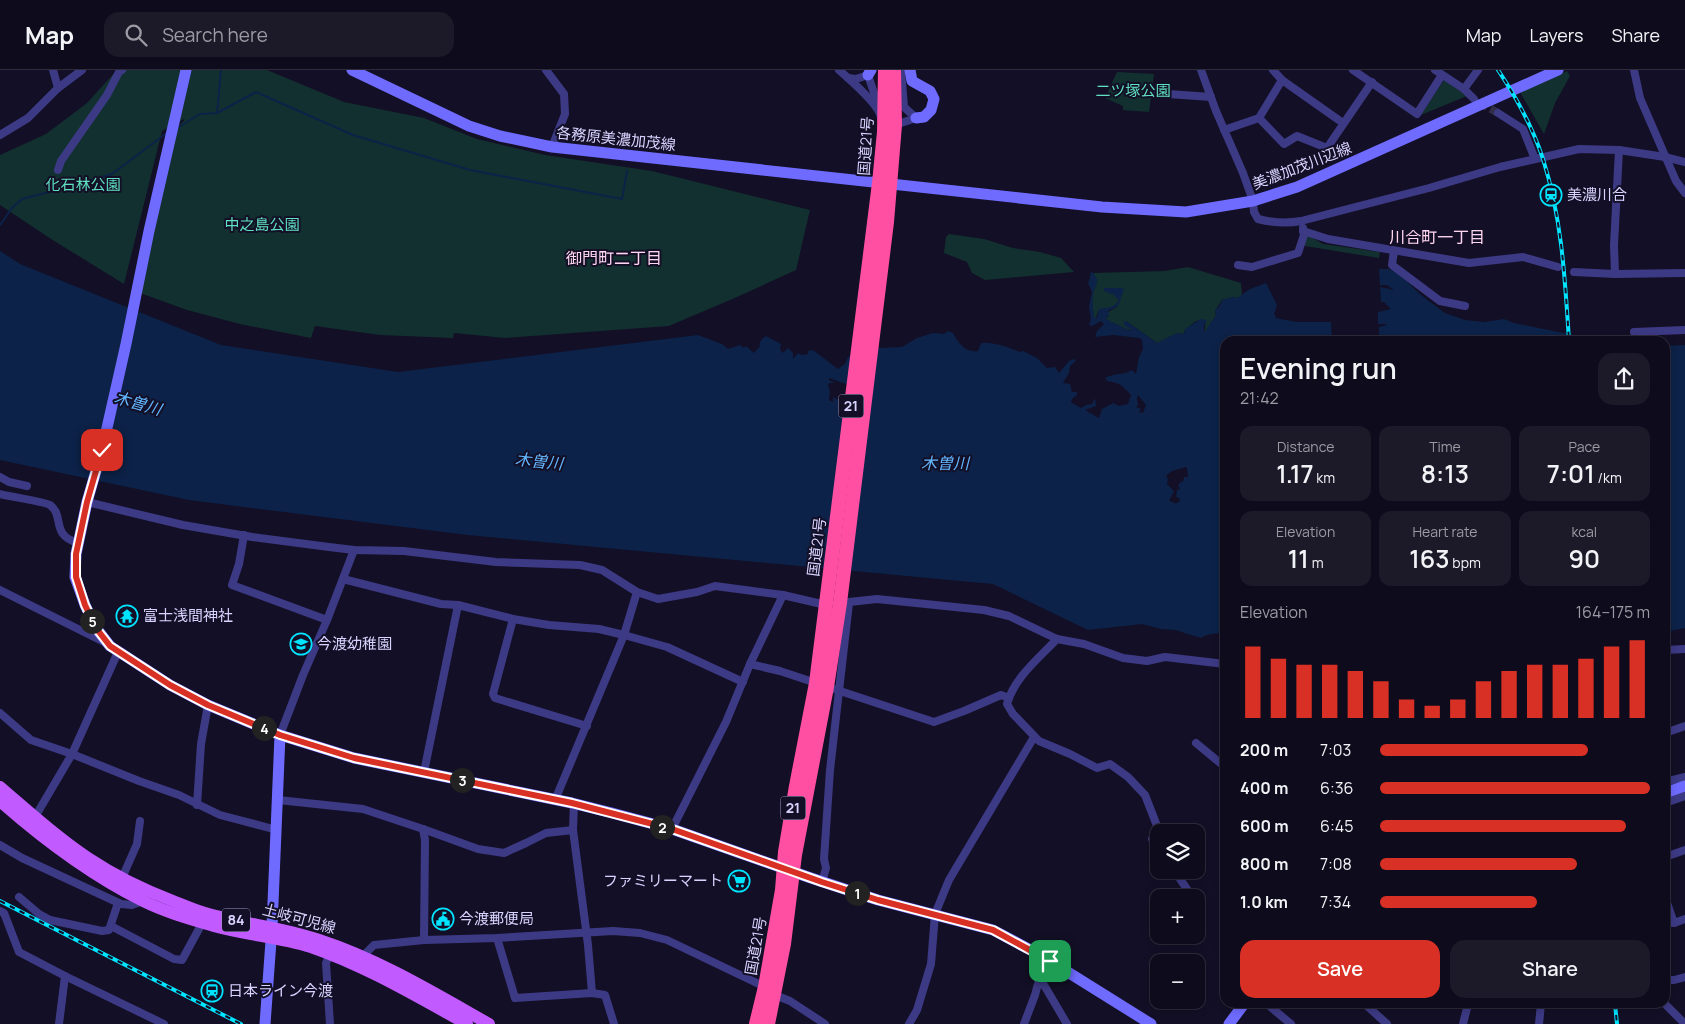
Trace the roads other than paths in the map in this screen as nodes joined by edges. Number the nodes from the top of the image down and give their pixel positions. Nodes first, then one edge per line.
1 (53, 70) edge
2 (82, 70) edge
3 (122, 70) edge
4 (186, 70) edge
5 (352, 70) edge
6 (546, 70) edge
7 (839, 70) edge
8 (885, 70) edge
9 (894, 70) edge
10 (900, 70) edge
11 (910, 70) edge
12 (1201, 70) edge
13 (1273, 70) edge
14 (1353, 70) edge
15 (1478, 70) edge
16 (1558, 70) edge
17 (1634, 70) edge
18 (870, 72) edge
19 (1439, 72) edge
20 (848, 78) junction
21 (1282, 80) junction
22 (1372, 82) junction
23 (58, 88) junction
24 (1464, 89) junction
25 (1154, 92) dead end
26 (1211, 96) junction
27 (1474, 99) tunnel mouth
28 (876, 106) junction
29 (1498, 113) tunnel mouth
30 (916, 118) junction
31 (1259, 118) junction
32 (1343, 123) junction
33 (890, 129) junction
34 (1224, 130) junction
35 (0, 135) edge
36 (552, 147) junction
37 (1619, 150) junction
38 (1665, 157) junction
39 (1535, 159) junction
40 (1685, 162) edge
41 (58, 170) dead end
42 (885, 183) junction
43 (1685, 193) edge
44 (1252, 201) junction
45 (1301, 221) junction
46 (1303, 231) junction
47 (1394, 251) junction
48 (1238, 265) dead end
49 (1558, 267) dead end
50 (1574, 272) dead end
51 (1685, 273) edge
52 (1615, 274) junction
53 (1465, 306) dead end
54 (1685, 330) edge
55 (1634, 332) dead end
56 (0, 477) edge
57 (27, 486) dead end
58 (0, 494) edge
59 (88, 497) junction
60 (244, 535) junction
61 (78, 543) junction
62 (354, 550) junction
63 (343, 579) junction
64 (0, 590) edge
65 (637, 592) junction
66 (784, 595) junction
67 (837, 599) junction
68 (458, 605) junction
69 (513, 619) junction
70 (327, 620) junction
71 (624, 635) junction
72 (1057, 639) junction
73 (114, 649) junction
74 (1685, 649) edge
75 (1670, 650) edge
76 (1220, 663) edge
77 (750, 664) junction
78 (743, 682) junction
79 (827, 687) junction
80 (1009, 698) junction
81 (208, 705) junction
82 (0, 713) edge
83 (587, 726) junction
84 (1685, 726) edge
85 (1670, 731) edge
86 (280, 735) junction
87 (1034, 737) junction
88 (1196, 743) dead end
89 (72, 754) junction
90 (1220, 763) edge
91 (424, 772) junction
92 (1685, 777) edge
93 (1670, 781) edge
94 (0, 786) edge
95 (1683, 790) edge
96 (1670, 792) edge
97 (1670, 799) edge
98 (278, 800) junction
99 (555, 800) junction
100 (0, 801) edge
101 (574, 803) junction
102 (197, 805) junction
103 (35, 817) junction
104 (140, 821) dead end
105 (1156, 824) edge
106 (423, 828) junction
107 (672, 829) junction
108 (277, 830) junction
109 (573, 830) junction
110 (0, 846) edge
111 (1685, 850) edge
112 (1670, 855) edge
113 (789, 870) junction
114 (122, 878) junction
115 (822, 882) junction
116 (20, 897) dead end
117 (143, 901) junction
118 (118, 902) junction
119 (0, 911) edge
120 (1670, 911) edge
121 (934, 914) junction
122 (1685, 919) edge
123 (201, 922) junction
124 (1670, 923) edge
125 (1674, 923) junction
126 (112, 926) junction
127 (272, 932) junction
128 (586, 932) junction
129 (497, 938) junction
130 (424, 940) junction
131 (330, 954) junction
132 (363, 956) junction
133 (1042, 956) junction
134 (65, 976) junction
135 (1685, 977) edge
136 (1039, 980) junction
137 (1670, 980) edge
138 (770, 991) junction
139 (592, 993) junction
140 (1241, 1008) edge
141 (1272, 1008) edge
142 (1370, 1008) edge
143 (1467, 1008) edge
144 (1541, 1008) edge
145 (1669, 1008) edge
146 (59, 1024) edge
147 (164, 1024) edge
148 (265, 1024) edge
149 (330, 1024) edge
150 (467, 1024) edge
151 (489, 1024) edge
152 (614, 1024) edge
153 (756, 1024) edge
154 (768, 1024) edge
155 (825, 1024) edge
156 (909, 1024) edge
157 (1024, 1024) edge
158 (1067, 1024) edge
159 (1151, 1024) edge
160 (1229, 1024) edge
161 (1291, 1024) edge
162 (1388, 1024) edge
163 (1463, 1024) edge
164 (1539, 1024) edge
165 (1685, 1024) edge

1 - 23 street
2 - 23 street
3 - 41 street
4 - 59 street
5 - 36 street, 各務原美濃加茂線
6 - 36 street
7 - 20 street
8 - 33 highway, 国道21号 / 21
9 - 33 highway, 国道21号 / 21
10 - 30 street
11 - 30 street
12 - 26 street
13 - 21 street
14 - 22 street
15 - 24 street
16 - 44 street, 美濃加茂川辺線
17 - 38 street
18 - 20 street
18 - 28 street
19 - 22 street
19 - 24 street
20 - 28 street
21 - 31 street
21 - 32 street
22 - 32 street
23 - 35 street
24 - 27 street
25 - 26 street
26 - 34 street
28 - 33 street
29 - 39 street
30 - 33 street
31 - 32 street
31 - 34 street
33 - 42 highway, 国道21号 / 21
34 - 44 street
36 - 42 street, 各務原美濃加茂線
37 - 38 street
37 - 39 street
37 - 52 street
38 - 40 street
38 - 43 street
39 - 45 street
42 - 44 street, 美濃加茂川辺線
42 - 67 highway, 国道21号 / 21
44 - 45 street
45 - 46 street
46 - 47 street
46 - 48 street
47 - 49 street
47 - 53 street
50 - 52 street
51 - 52 street
54 - 55 street
56 - 57 street
58 - 61 street
59 - 60 street
59 - 61 street
60 - 62 street
60 - 70 street
61 - 73 street
62 - 63 street
62 - 65 street
63 - 68 street
63 - 70 street
64 - 73 street
65 - 66 street
65 - 71 street
66 - 67 street
66 - 77 street
67 - 72 street
67 - 79 highway, 国道21号 / 21
67 - 79 street
68 - 69 street
68 - 91 street
69 - 71 street
69 - 83 street
70 - 86 street
71 - 78 street
71 - 83 street
72 - 76 street
72 - 80 street
73 - 81 street
73 - 89 street
74 - 75 street
77 - 78 street
77 - 79 street
78 - 107 street
79 - 80 street
79 - 113 highway, 国道21号 / 21
79 - 115 street
80 - 87 street
81 - 86 street
81 - 102 street
82 - 89 street
83 - 99 street
84 - 85 street
86 - 91 street
86 - 98 street
87 - 105 street
87 - 121 street
88 - 90 street
89 - 102 street
89 - 103 street
91 - 99 street
92 - 93 street
94 - 103 main road, 土岐可児線 / 84
95 - 96 street
95 - 97 street
98 - 106 street
98 - 108 street
99 - 101 street
100 - 117 main road, 土岐可児線 / 84
101 - 107 street
101 - 109 street
102 - 108 street
103 - 114 main road, 土岐可児線 / 84
104 - 114 street
106 - 109 street
106 - 130 street
107 - 113 street
108 - 127 street
109 - 128 street
110 - 118 street
111 - 112 street
113 - 115 street
113 - 138 highway, 国道21号 / 21
114 - 127 main road, 土岐可児線 / 84
115 - 121 street
116 - 126 street
117 - 118 street
117 - 123 main road, 土岐可児線 / 84
118 - 126 street
119 - 134 street
120 - 125 street
121 - 133 street
121 - 156 street
122 - 125 street
123 - 126 street
123 - 127 main road, 土岐可児線 / 84
124 - 125 street
127 - 131 main road, 土岐可児線 / 84
127 - 132 main road, 土岐可児線 / 84
127 - 148 street
128 - 129 street
128 - 138 street
128 - 139 street
129 - 130 street
129 - 139 street
130 - 132 street
131 - 149 street
131 - 150 main road, 土岐可児線 / 84
132 - 151 main road, 土岐可児線 / 84
133 - 136 street
133 - 159 street
134 - 146 street
134 - 147 street
135 - 137 street
136 - 157 street
136 - 158 street
138 - 153 highway, 国道21号 / 21
138 - 154 highway, 国道21号 / 21
138 - 155 street
139 - 152 street
140 - 160 street
141 - 161 street
142 - 162 street
143 - 163 street
144 - 164 street
145 - 165 street

